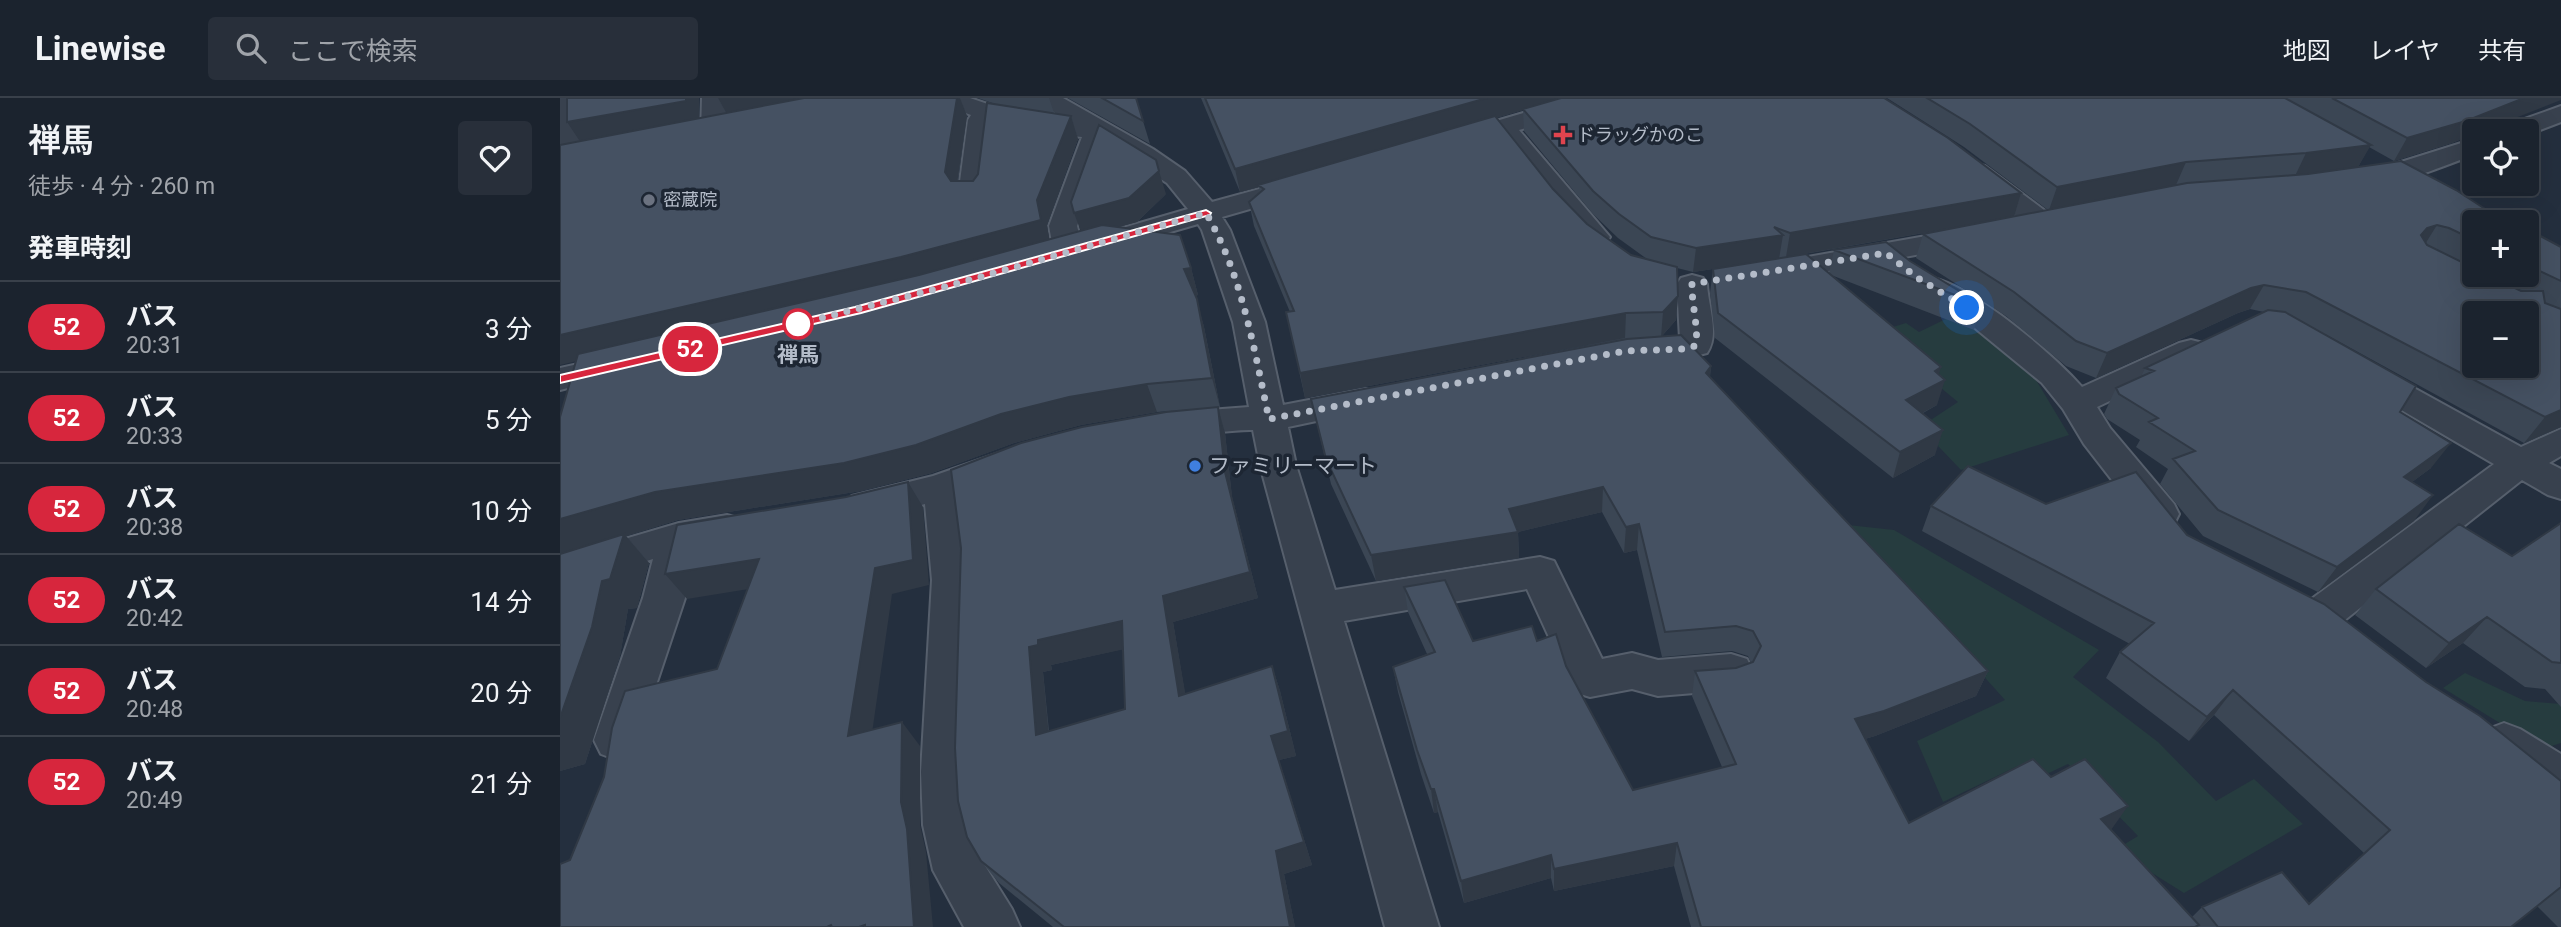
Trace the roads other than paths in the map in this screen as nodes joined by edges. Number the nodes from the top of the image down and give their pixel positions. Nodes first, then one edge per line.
1 (567, 98) edge
2 (715, 98) edge
3 (947, 98) edge
4 (1600, 98) edge
5 (1051, 99) edge
6 (1531, 108) edge
7 (2561, 113) edge
8 (989, 115) junction
9 (2539, 121) edge
10 (740, 127) edge
11 (1503, 127) junction
12 (1097, 130) junction
13 (714, 132) junction
14 (687, 137) edge
15 (1426, 149) edge
16 (2462, 151) edge
17 (2353, 153) edge
18 (594, 154) edge
19 (1953, 154) edge
20 (564, 160) edge
21 (2389, 174) junction
22 (1324, 179) edge
23 (2335, 181) edge
24 (2423, 192) edge
25 (972, 197) edge
26 (1206, 213) junction
27 (1886, 253) junction
28 (1616, 254) edge
29 (2225, 334) edge
30 (1613, 353) edge
31 (646, 359) edge
32 (2340, 361) edge
33 (572, 386) edge
34 (1401, 393) edge
35 (2077, 403) junction
36 (1269, 419) junction
37 (1136, 430) edge
38 (2561, 441) edge
39 (1028, 454) edge
40 (2520, 464) junction
41 (2561, 486) edge
42 (942, 487) junction
43 (836, 511) edge
44 (758, 524) edge
45 (679, 537) junction
46 (2179, 538) edge
47 (560, 573) edge
48 (2285, 597) edge
49 (1320, 609) junction
50 (2321, 615) junction
51 (2354, 641) edge
52 (1731, 672) edge
53 (2473, 724) edge
54 (609, 776) edge
55 (2561, 779) edge
56 (993, 927) edge
57 (1412, 927) edge

1 - 20 street
2 - 13 street
3 - 8 street
4 - 6 street
5 - 12 street
6 - 11 street
7 - 9 street
8 - 12 street
8 - 25 street
10 - 13 street
11 - 15 street
11 - 28 street
12 - 26 street
12 - 26 street
13 - 14 street
16 - 21 street
17 - 21 street
18 - 20 street
19 - 27 street
21 - 23 street
21 - 24 street
22 - 26 street
26 - 36 street
27 - 30 street
27 - 35 street
29 - 35 street
31 - 33 street
32 - 40 street
34 - 36 street
35 - 46 street
36 - 37 street
36 - 49 street
38 - 40 street
39 - 42 street
40 - 41 street
40 - 50 street
42 - 43 street
42 - 56 street
44 - 45 street
45 - 47 street
45 - 54 street
48 - 50 street
49 - 52 street
49 - 57 street
50 - 51 street
53 - 55 street

